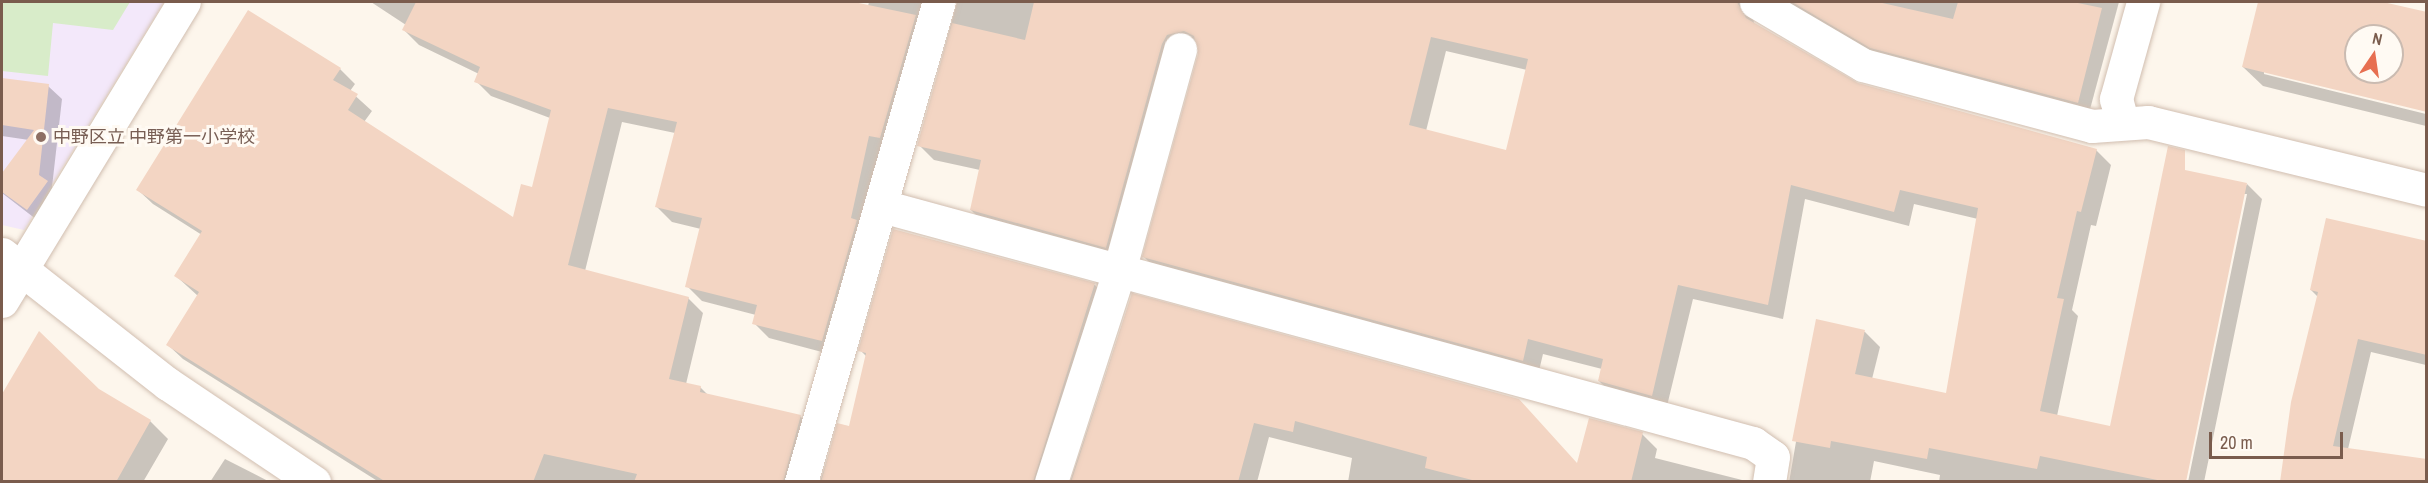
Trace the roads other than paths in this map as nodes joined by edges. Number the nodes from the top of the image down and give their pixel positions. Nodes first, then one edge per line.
1 (184, 2) edge
2 (939, 2) edge
3 (1756, 2) edge
4 (2143, 2) edge
5 (1180, 49) dead end
6 (2122, 121) junction
7 (2427, 190) edge
8 (882, 206) junction
9 (11, 262) edge
10 (1119, 271) junction
11 (2, 301) edge
12 (314, 482) edge
13 (801, 482) edge
14 (1051, 482) edge
15 (1769, 482) edge

1 - 9 street
2 - 8 street
3 - 6 street
4 - 6 street
5 - 10 street
6 - 7 street
8 - 10 street
8 - 13 street
9 - 11 street
9 - 12 street
10 - 14 street
10 - 15 street

